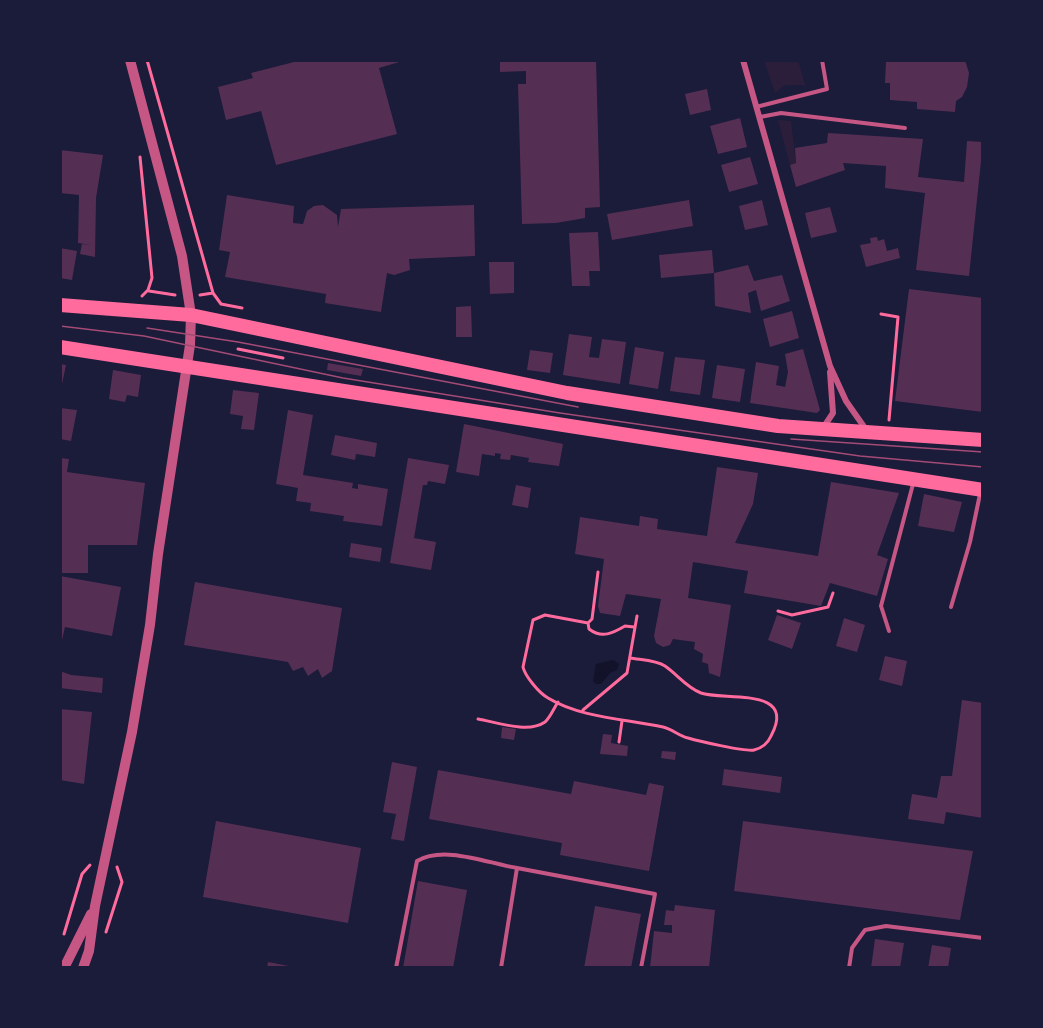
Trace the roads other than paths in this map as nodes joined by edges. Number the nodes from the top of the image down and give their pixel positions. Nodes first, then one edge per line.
1 (130, 60) edge
2 (743, 60) edge
3 (822, 60) edge
4 (756, 107) junction
5 (759, 117) junction
6 (905, 128) dead end
7 (60, 305) edge
8 (191, 315) junction
9 (60, 347) edge
10 (830, 366) junction
11 (189, 368) junction
12 (823, 429) junction
13 (867, 432) junction
14 (983, 440) edge
15 (914, 480) junction
16 (982, 490) edge
17 (951, 607) dead end
18 (889, 631) dead end
19 (517, 868) junction
20 (95, 906) junction
21 (983, 938) edge
22 (64, 968) edge
23 (83, 968) edge
24 (396, 968) edge
25 (501, 968) edge
26 (641, 968) edge
27 (849, 968) edge

1 - 8 street
2 - 4 street
3 - 4 lane
4 - 5 street
5 - 6 lane
5 - 10 street
7 - 8 main road
8 - 11 street
8 - 12 main road
9 - 11 main road
10 - 12 street
10 - 13 street
11 - 15 main road
11 - 20 street
12 - 13 main road
13 - 14 main road
15 - 16 main road
15 - 18 lane
16 - 17 lane
19 - 24 lane
19 - 25 lane
19 - 26 lane
20 - 22 street
20 - 23 street
21 - 27 lane

